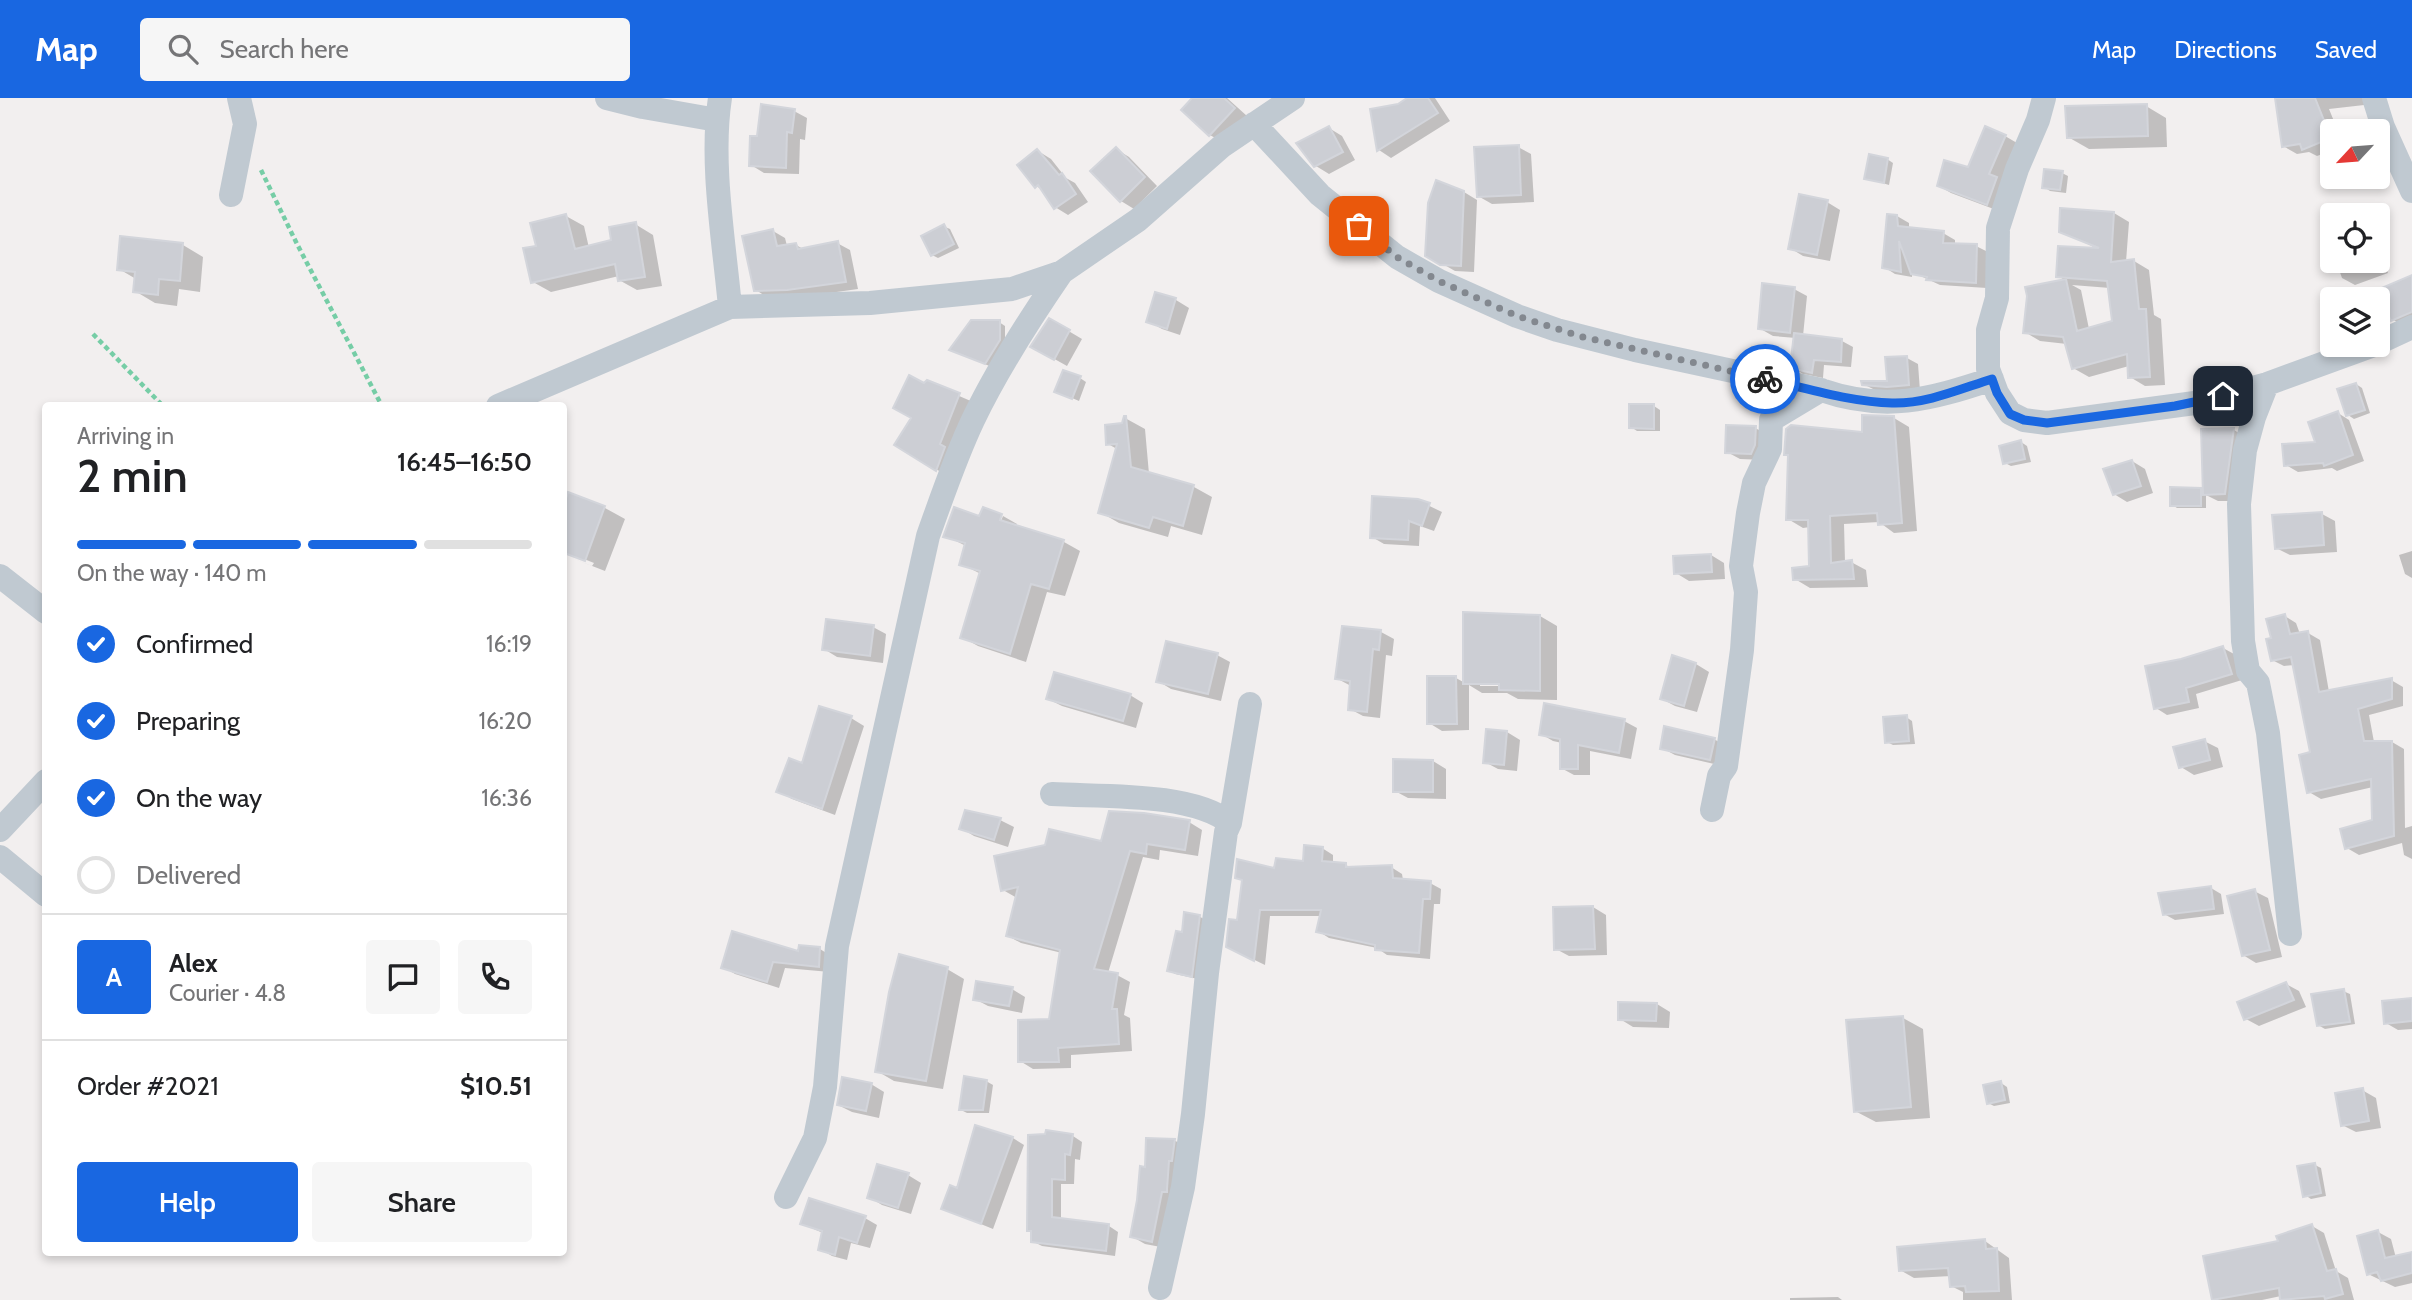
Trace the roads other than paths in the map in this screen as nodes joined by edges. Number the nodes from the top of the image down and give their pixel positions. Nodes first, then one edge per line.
1 (239, 98) edge
2 (607, 98) edge
3 (1293, 98) edge
4 (2044, 98) edge
5 (2374, 98) edge
6 (719, 109) edge
7 (1254, 124) junction
8 (2412, 191) edge
9 (231, 195) dead end
10 (1062, 272) junction
11 (730, 307) junction
12 (2412, 327) edge
13 (2390, 337) edge
14 (2341, 357) edge
15 (1992, 379) junction
16 (2267, 384) junction
17 (1821, 390) junction
18 (507, 402) edge
19 (0, 576) edge
20 (42, 609) edge
21 (1250, 704) dead end
22 (42, 785) edge
23 (1052, 794) dead end
24 (1712, 810) dead end
25 (1230, 823) junction
26 (0, 830) edge
27 (0, 857) edge
28 (42, 892) edge
29 (2290, 934) dead end
30 (786, 1197) dead end
31 (1160, 1288) dead end

1 - 9 street
2 - 6 street
3 - 7 street
4 - 15 street
5 - 8 street
6 - 11 street
7 - 10 street
7 - 17 street
10 - 11 street
10 - 30 street
11 - 18 street
12 - 13 street
14 - 16 street
15 - 16 street
15 - 17 street
16 - 29 street
17 - 24 street
19 - 20 street
21 - 25 street
22 - 26 street
23 - 25 street
25 - 31 street
27 - 28 street

